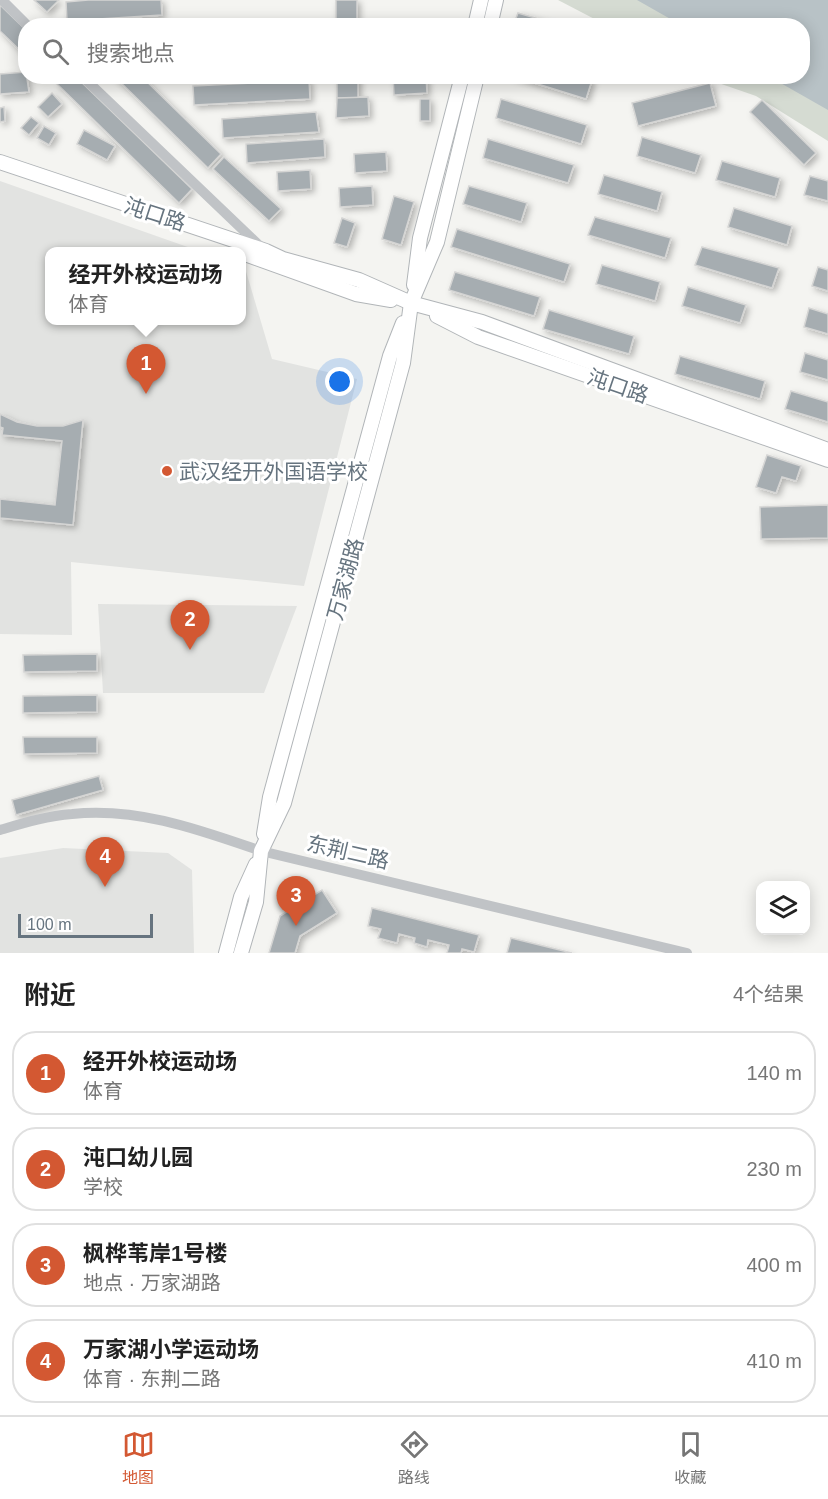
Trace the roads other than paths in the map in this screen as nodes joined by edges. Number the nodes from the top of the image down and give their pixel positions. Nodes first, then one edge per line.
1 (2, 0) edge
2 (481, 0) edge
3 (496, 0) edge
4 (20, 18) edge
5 (477, 18) edge
6 (492, 18) edge
7 (90, 84) edge
8 (460, 84) edge
9 (475, 84) edge
10 (0, 162) edge
11 (0, 170) edge
12 (223, 247) edge
13 (239, 247) edge
14 (246, 249) edge
15 (246, 253) edge
16 (262, 255) junction
17 (411, 303) junction
18 (828, 450) edge
19 (828, 460) edge
20 (0, 830) edge
21 (261, 851) junction
22 (226, 953) edge
23 (241, 953) edge
24 (687, 953) edge

1 - 4 street
2 - 5 main road
3 - 6 main road
7 - 16 street
8 - 17 main road, 万家湖路
9 - 17 main road, 万家湖路
10 - 13 main road, 沌口路
11 - 12 main road, 沌口路
14 - 16 main road, 沌口路
15 - 16 main road, 沌口路
16 - 17 main road, 沌口路
17 - 18 main road, 沌口路
17 - 19 main road, 沌口路
17 - 21 main road, 万家湖路
20 - 21 street, 东荆二路
21 - 22 main road, 万家湖路
21 - 23 main road, 万家湖路
21 - 24 street, 东荆二路

